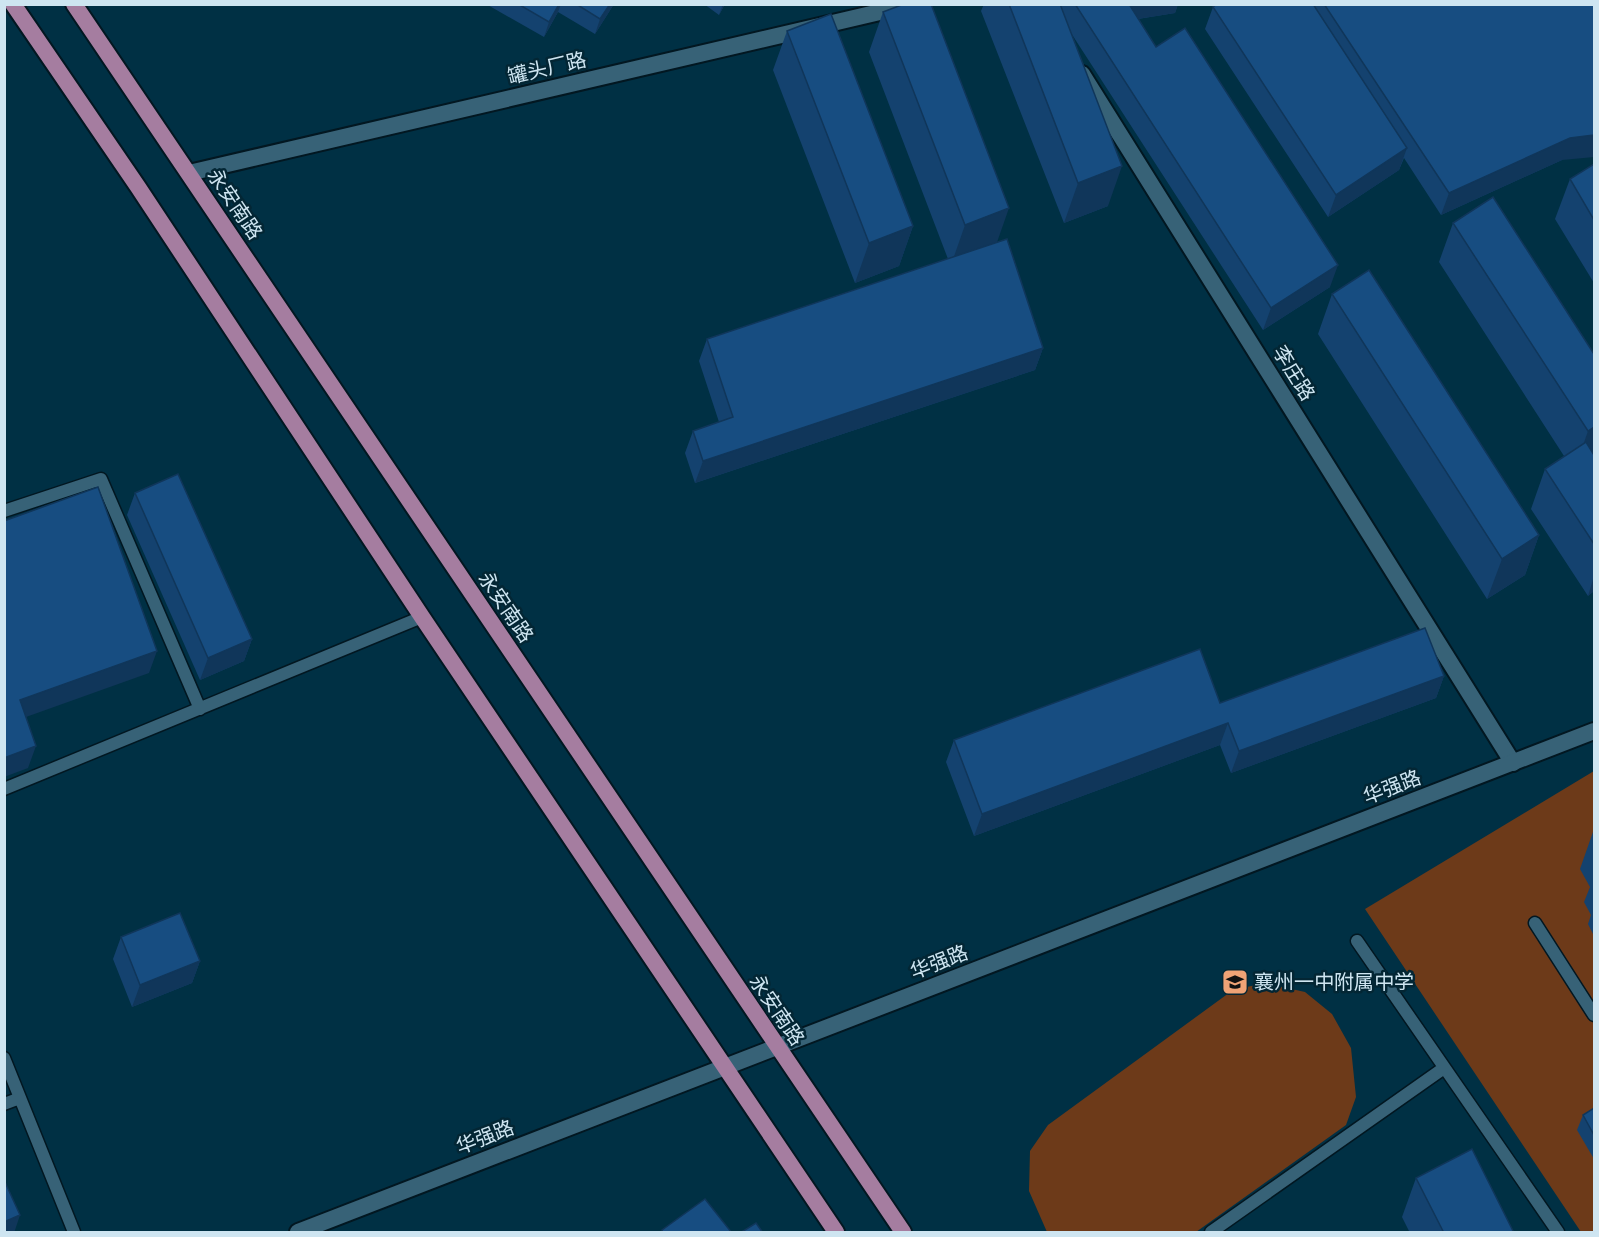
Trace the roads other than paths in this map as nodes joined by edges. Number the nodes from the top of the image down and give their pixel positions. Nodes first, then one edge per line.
1 (13, 4) edge
2 (74, 4) edge
3 (914, 4) edge
4 (1071, 55) edge
5 (189, 173) junction
6 (4, 511) edge
7 (422, 617) junction
8 (200, 709) junction
9 (1594, 731) edge
10 (1513, 763) junction
11 (4, 789) edge
12 (1534, 923) dead end
13 (1357, 941) dead end
14 (1594, 1015) edge
15 (777, 1047) junction
16 (4, 1058) edge
17 (723, 1067) junction
18 (1444, 1068) junction
19 (20, 1098) junction
20 (4, 1104) edge
21 (74, 1233) edge
22 (298, 1233) edge
23 (836, 1233) edge
24 (903, 1233) edge
25 (1211, 1233) edge
26 (1558, 1233) edge

1 - 7 main road
2 - 5 main road, 永安南路
3 - 5 street, 罐头厂路
4 - 10 street, 李庄路
5 - 15 main road, 永安南路
6 - 8 lane
7 - 8 lane
7 - 17 main road
8 - 11 lane
9 - 10 street, 华强路
10 - 15 street, 华强路
12 - 14 lane
13 - 18 lane
15 - 17 street, 华强路
15 - 24 main road, 永安南路
16 - 19 lane
17 - 22 street, 华强路
17 - 23 main road
18 - 25 lane
18 - 26 lane
19 - 20 lane
19 - 21 lane

